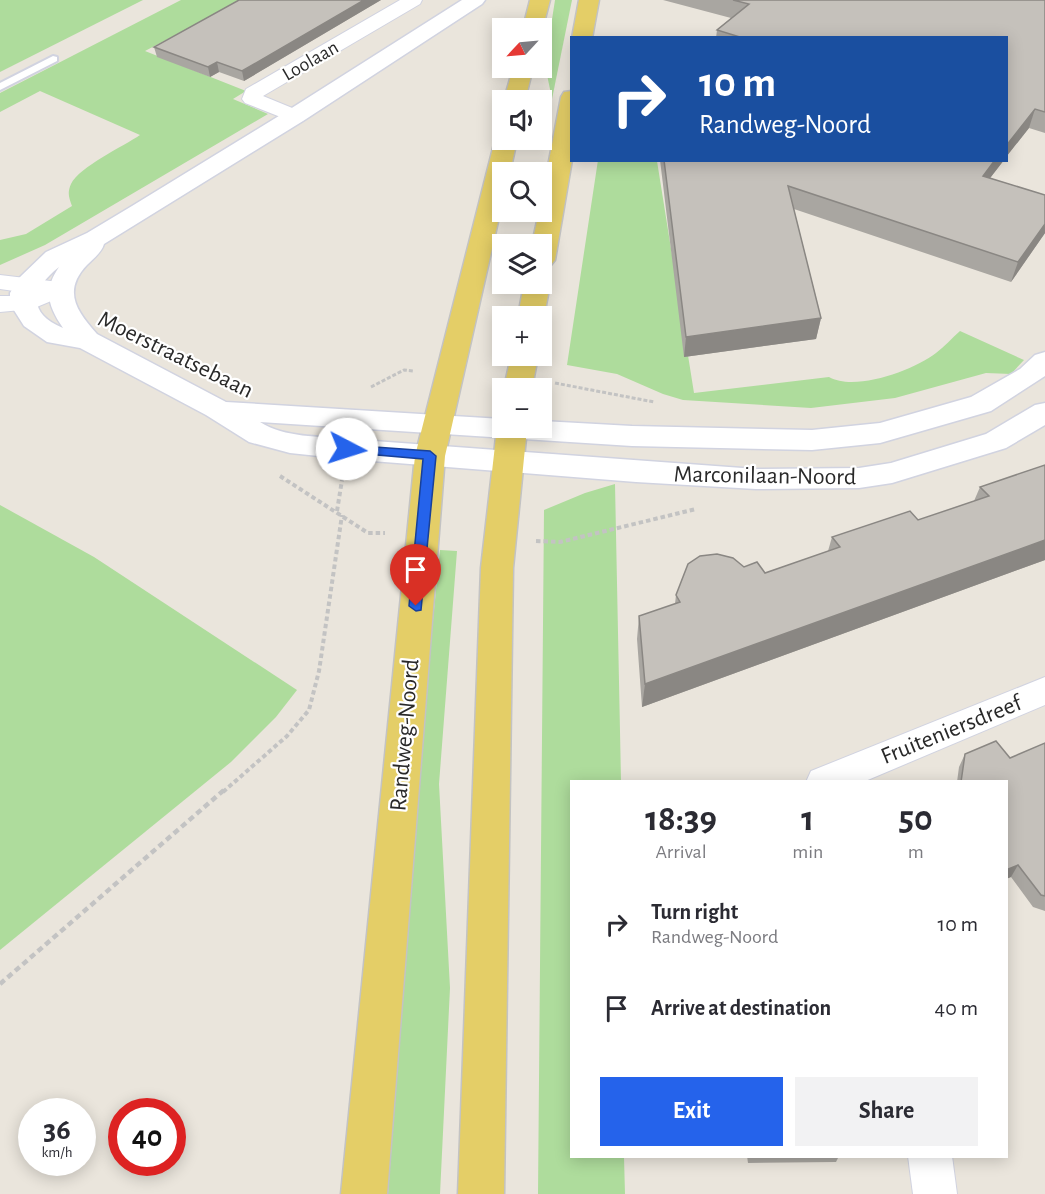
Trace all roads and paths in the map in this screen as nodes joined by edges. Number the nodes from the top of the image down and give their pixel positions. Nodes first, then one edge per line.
1 (413, 0) edge
2 (475, 0) edge
3 (540, 0) edge
4 (589, 0) edge
5 (536, 18) edge
6 (582, 36) edge
7 (53, 59) dead end
8 (0, 87) edge
9 (570, 108) edge
10 (295, 116) junction
11 (504, 150) edge
12 (547, 234) edge
13 (96, 238) junction
14 (0, 282) edge
15 (59, 289) junction
16 (17, 297) edge
17 (87, 340) junction
18 (449, 373) junction
19 (521, 374) edge
20 (1040, 374) edge
21 (367, 389) dead end
22 (658, 403) dead end
23 (1045, 412) edge
24 (433, 439) junction
25 (511, 439) edge
26 (342, 515) dead end
27 (640, 522) dead end
28 (499, 539) junction
29 (1045, 690) edge
30 (826, 780) edge
31 (0, 984) edge
32 (930, 1158) edge
33 (364, 1194) edge
34 (481, 1194) edge
35 (935, 1194) edge

1 - 10 street, Loolaan
2 - 10 street
3 - 5 main road
4 - 6 main road
7 - 8 lane
9 - 12 main road
10 - 13 street
11 - 18 main road, Randweg-Noord
13 - 15 street
13 - 16 street
14 - 16 street
15 - 16 street
15 - 17 street, Moerstraatsebaan
16 - 17 street, Moerstraatsebaan
17 - 24 street, Moerstraatsebaan
18 - 21 path
18 - 24 main road, Randweg-Noord
19 - 22 path
20 - 25 street, Marconilaan-Noord
23 - 25 street, Marconilaan-Noord
24 - 25 street, Moerstraatsebaan
24 - 33 main road, Randweg-Noord
25 - 28 main road
26 - 31 path
27 - 28 path
28 - 34 main road
29 - 30 street, Fruiteniersdreef
32 - 35 street

